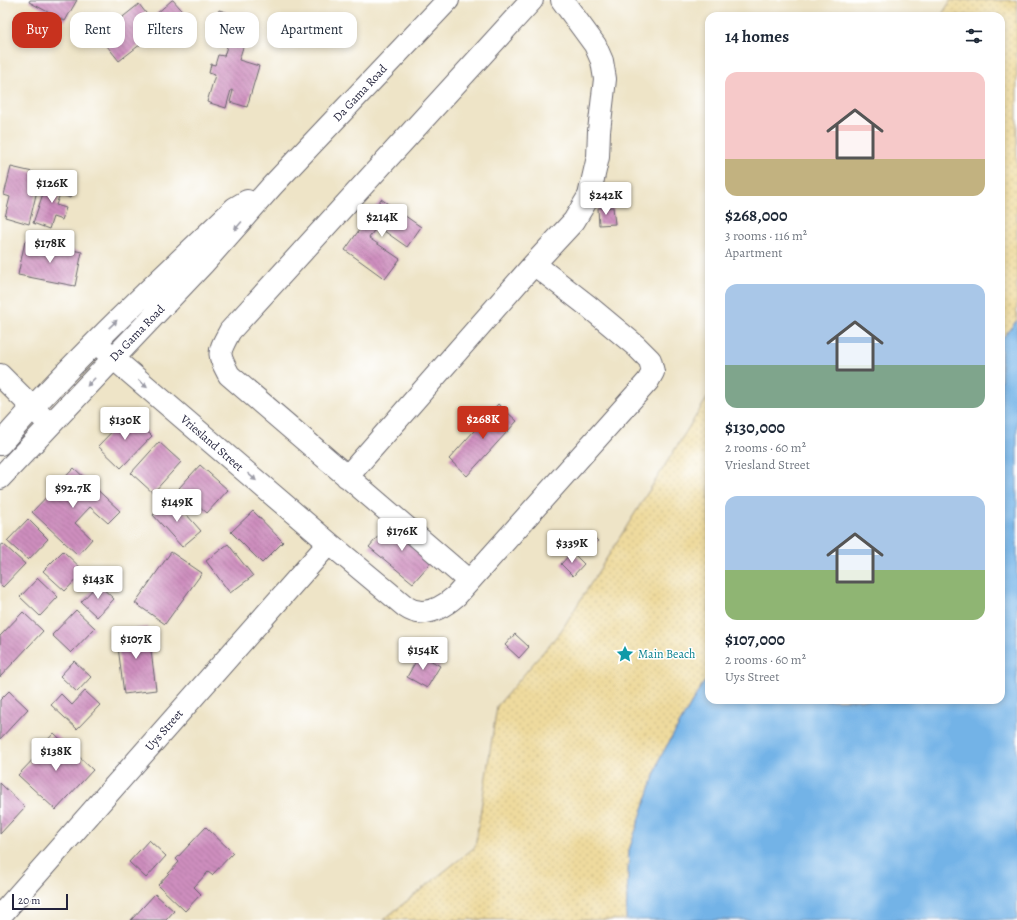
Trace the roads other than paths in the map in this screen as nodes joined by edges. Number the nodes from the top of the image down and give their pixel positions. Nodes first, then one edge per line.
1 (448, 0) edge
2 (532, 0) edge
3 (562, 0) edge
4 (272, 186) junction
5 (534, 264) junction
6 (96, 342) junction
7 (113, 358) junction
8 (0, 375) edge
9 (33, 406) junction
10 (50, 425) junction
11 (0, 444) edge
12 (347, 477) junction
13 (0, 478) edge
14 (329, 543) junction
15 (469, 581) junction
16 (0, 916) edge

1 - 4 street, Da Gama Road
2 - 12 street
3 - 5 street
6 -> 4 street, Da Gama Road
4 -> 7 street, Da Gama Road
5 - 12 street
5 - 15 street, Vriesland Street
6 - 7 street, Vriesland Street
6 - 9 street, Da Gama Road
7 -> 10 street, Da Gama Road
7 -> 14 street, Vriesland Street
8 - 9 street
9 - 10 street
9 - 11 street, Da Gama Road
10 - 13 street, Da Gama Road
12 - 15 street
14 - 15 street, Vriesland Street
14 - 16 street, Uys Street

